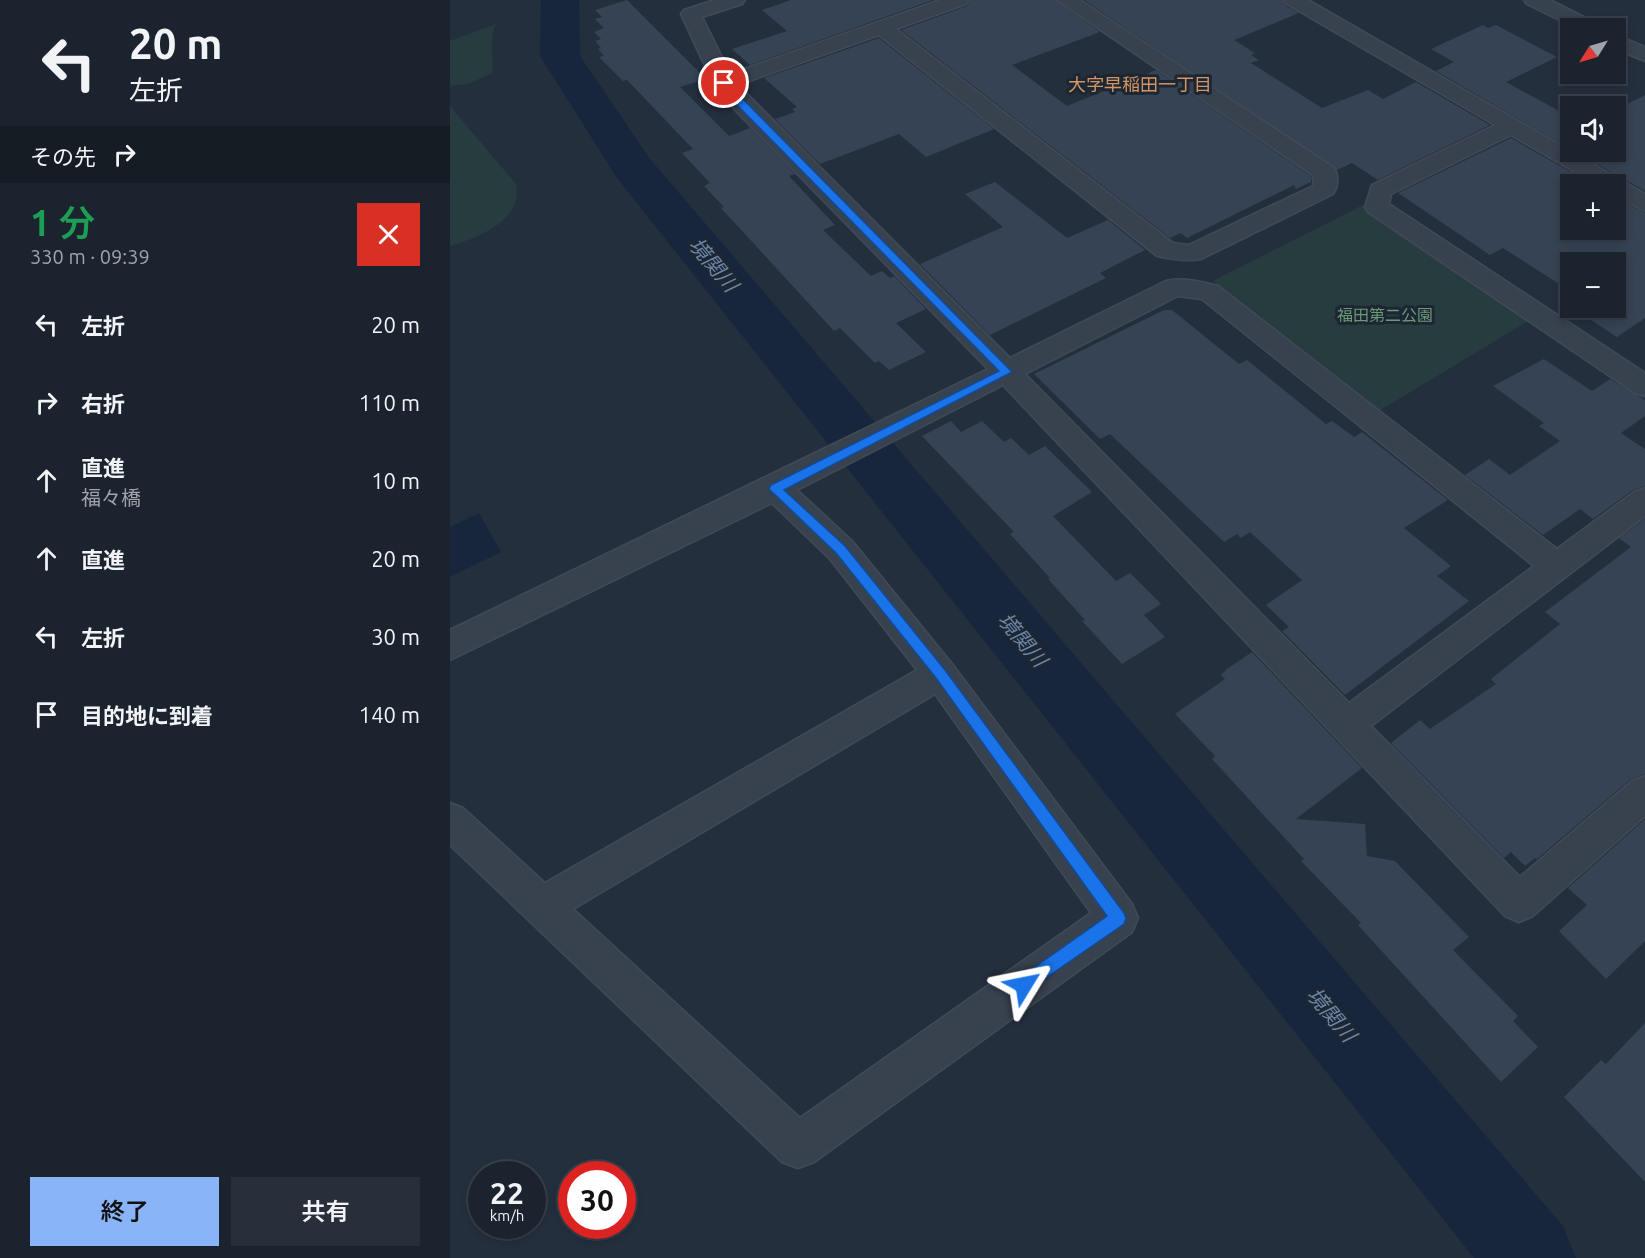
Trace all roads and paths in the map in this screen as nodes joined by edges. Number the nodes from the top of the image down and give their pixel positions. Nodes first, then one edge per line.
1 (735, 0) edge
2 (959, 0) edge
3 (1067, 0) edge
4 (1294, 0) edge
5 (1534, 0) edge
6 (1571, 18) edge
7 (881, 27) junction
8 (1626, 45) edge
9 (1645, 55) edge
10 (724, 83) junction
11 (1511, 126) junction
12 (1595, 174) edge
13 (1626, 192) edge
14 (1645, 204) edge
15 (1007, 372) junction
16 (1645, 386) edge
17 (776, 489) junction
18 (1645, 500) edge
19 (1555, 565) junction
20 (450, 646) edge
21 (940, 674) junction
22 (1347, 724) junction
23 (1645, 793) edge
24 (450, 820) edge
25 (542, 906) junction

1 - 10 street
2 - 7 street
3 - 7 street
4 - 11 street
5 - 6 street
7 - 10 street
8 - 9 street
10 - 15 street
11 - 12 street
11 - 16 street
13 - 14 street
15 - 17 street
15 - 19 street
15 - 22 street
17 - 20 street
17 - 21 street
18 - 19 street
19 - 22 street
21 - 25 street
21 - 25 street
22 - 23 street
24 - 25 street

